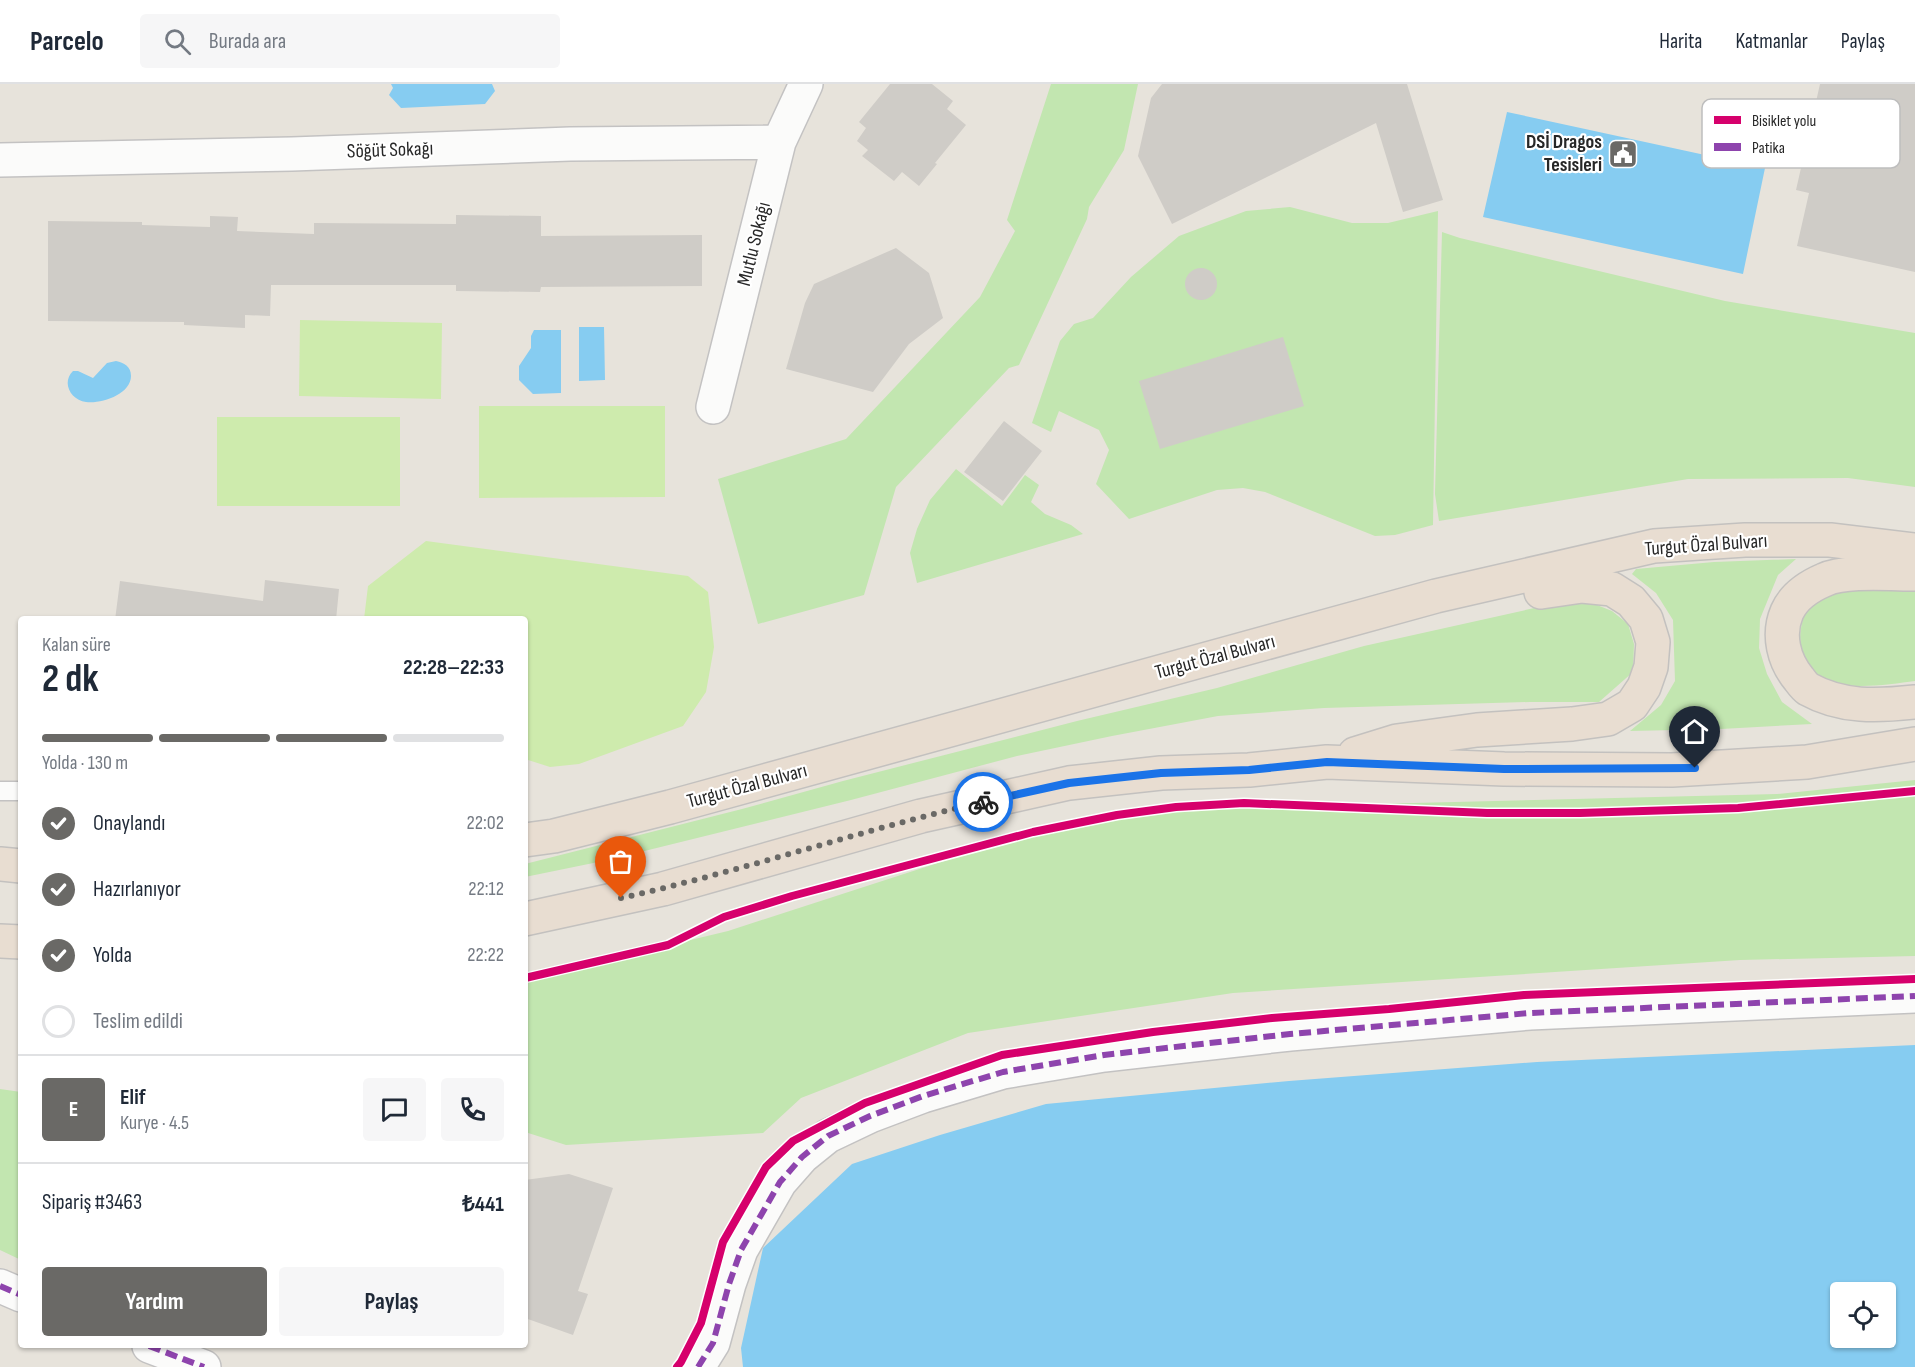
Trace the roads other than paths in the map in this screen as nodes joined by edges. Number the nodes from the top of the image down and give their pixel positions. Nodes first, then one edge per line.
1 (806, 84) edge
2 (779, 142) junction
3 (0, 160) edge
4 (713, 407) dead end
5 (1915, 550) edge
6 (1915, 574) edge
7 (1456, 591) junction
8 (1915, 702) edge
9 (1915, 744) edge
10 (1327, 762) junction
11 (0, 791) edge
12 (18, 791) edge
13 (535, 834) edge
14 (0, 864) edge
15 (18, 866) edge
16 (528, 918) edge
17 (0, 941) edge
18 (18, 942) edge
19 (1915, 996) edge
20 (0, 1286) edge
21 (18, 1294) edge
22 (154, 1348) edge
23 (204, 1367) edge
24 (698, 1367) edge

1 - 2 street, Mutlu Sokağı
2 - 3 street, Söğüt Sokağı
2 - 4 street, Mutlu Sokağı
5 - 7 highway, Turgut Özal Bulvarı
6 - 8 highway
7 - 10 highway
7 - 13 highway, Turgut Özal Bulvarı
9 - 10 highway
10 - 16 highway
11 - 12 lane
14 - 15 highway
17 - 18 highway
19 - 24 street
20 - 21 street
22 - 23 street

